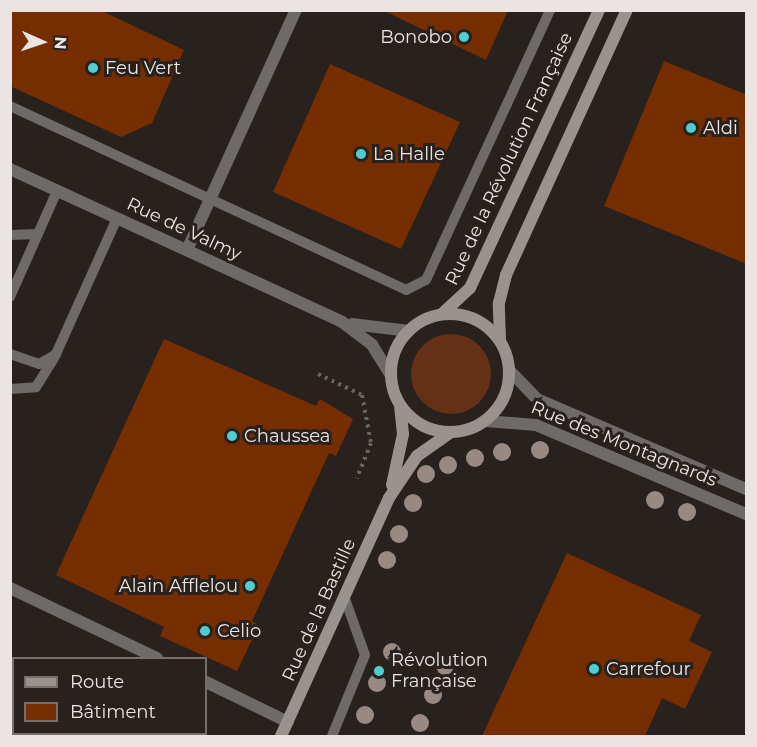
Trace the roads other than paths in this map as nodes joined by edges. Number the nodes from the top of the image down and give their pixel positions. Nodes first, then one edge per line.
1 (296, 10) edge
2 (550, 10) edge
3 (599, 10) edge
4 (627, 10) edge
5 (10, 106) edge
6 (10, 169) edge
7 (57, 191) junction
8 (210, 199) junction
9 (117, 218) junction
10 (39, 234) junction
11 (10, 235) edge
12 (187, 250) junction
13 (10, 297) edge
14 (441, 314) junction
15 (342, 322) junction
16 (409, 330) junction
17 (500, 340) junction
18 (10, 354) edge
19 (56, 354) junction
20 (509, 370) junction
21 (391, 376) junction
22 (10, 389) edge
23 (400, 405) junction
24 (486, 421) junction
25 (451, 432) junction
26 (747, 489) edge
27 (389, 498) junction
28 (747, 514) edge
29 (10, 588) edge
30 (344, 596) junction
31 (154, 657) edge
32 (207, 682) edge
33 (288, 722) junction
34 (281, 736) edge
35 (332, 736) edge

1 - 8 street
2 - 8 lane
3 - 14 street, Rue de la Révolution Française
4 - 17 street
5 - 8 lane
6 - 7 street, Rue de Valmy
7 - 9 street, Rue de Valmy
7 - 10 lane
8 - 12 street
9 - 12 street, Rue de Valmy
9 - 19 lane
10 - 11 lane
10 - 13 lane
12 - 15 street, Rue de Valmy
14 - 16 street
14 - 17 street
15 - 16 street, Rue de Valmy
15 - 21 street, Rue de Valmy
16 - 21 street
17 - 20 street
18 - 19 lane
19 - 22 lane
20 - 24 street
20 - 26 street, Rue des Montagnards
21 - 23 street
23 - 25 street
23 - 27 street, Rue de la Bastille
24 - 25 street
24 - 28 street, Rue des Montagnards
25 - 27 street, Rue de la Bastille
27 - 30 street, Rue de la Bastille
29 - 31 street
30 - 33 street, Rue de la Bastille
30 - 35 lane
32 - 33 street
33 - 34 street, Rue de la Bastille

